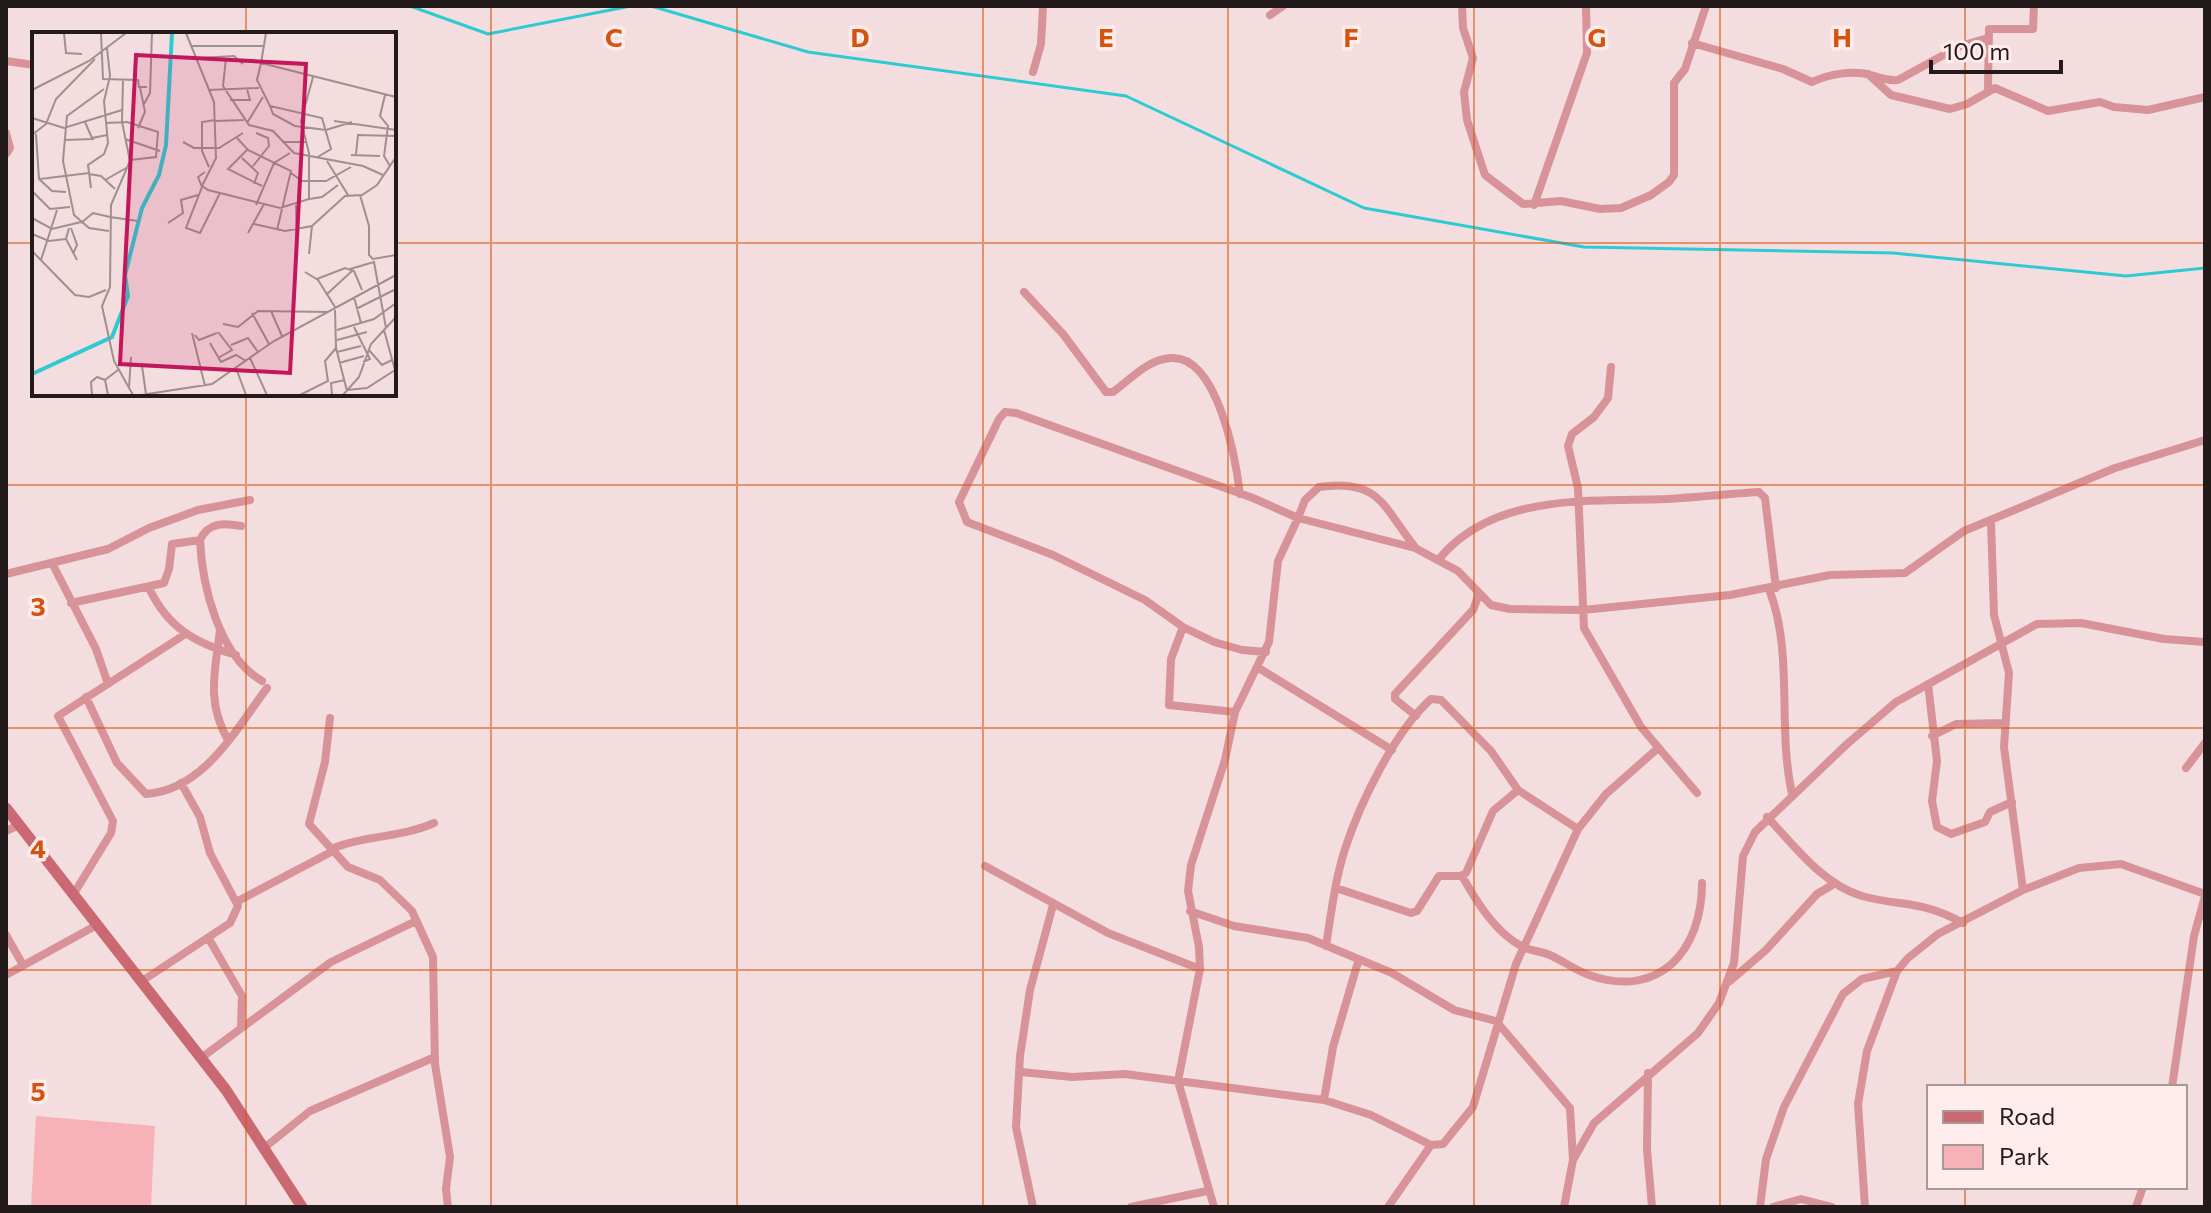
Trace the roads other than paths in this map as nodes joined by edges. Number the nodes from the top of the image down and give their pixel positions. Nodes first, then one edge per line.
1 (1043, 6) edge
2 (1283, 6) edge
3 (1462, 6) edge
4 (1586, 6) edge
5 (1706, 6) edge
6 (2034, 6) edge
7 (1270, 15) dead end
8 (1988, 38) junction
9 (1692, 43) junction
10 (6, 61) edge
11 (32, 65) edge
12 (1033, 72) dead end
13 (1868, 74) junction
14 (1988, 90) junction
15 (2205, 97) edge
16 (6, 133) edge
17 (6, 154) edge
18 (1534, 205) junction
19 (1024, 292) dead end
20 (1611, 367) dead end
21 (2205, 440) edge
22 (1240, 494) junction
23 (1579, 499) junction
24 (250, 500) dead end
25 (1298, 518) junction
26 (1991, 521) junction
27 (241, 526) dead end
28 (200, 540) junction
29 (1415, 548) junction
30 (1439, 559) junction
31 (52, 563) junction
32 (6, 574) edge
33 (149, 588) junction
34 (1772, 588) junction
35 (1479, 594) junction
36 (71, 603) junction
37 (1583, 610) junction
38 (1183, 627) junction
39 (220, 630) junction
40 (184, 635) junction
41 (2205, 642) edge
42 (2000, 644) junction
43 (217, 649) junction
44 (1266, 652) junction
45 (237, 655) junction
46 (1257, 667) junction
47 (108, 684) junction
48 (1928, 684) junction
49 (86, 697) junction
50 (1235, 712) junction
51 (1416, 716) junction
52 (330, 718) dead end
53 (2004, 723) junction
54 (1932, 736) junction
55 (228, 740) junction
56 (2205, 743) edge
57 (1657, 749) junction
58 (1392, 750) junction
59 (2186, 768) dead end
60 (181, 783) junction
61 (1518, 790) junction
62 (1697, 793) dead end
63 (1792, 794) junction
64 (2012, 802) junction
65 (7, 812) edge
66 (1767, 817) junction
67 (434, 823) dead end
68 (19, 825) junction
69 (1578, 829) junction
70 (6, 831) edge
71 (332, 850) junction
72 (985, 866) dead end
73 (1462, 876) junction
74 (1702, 883) dead end
75 (1834, 884) junction
76 (1336, 888) junction
77 (2023, 890) junction
78 (73, 895) junction
79 (2205, 895) edge
80 (238, 901) junction
81 (1053, 905) junction
82 (1190, 911) junction
83 (416, 921) junction
84 (1963, 923) junction
85 (97, 925) junction
86 (6, 935) edge
87 (209, 939) junction
88 (1326, 946) junction
89 (1524, 948) junction
90 (1358, 962) junction
91 (23, 965) junction
92 (1200, 969) junction
93 (1897, 971) junction
94 (6, 975) edge
95 (142, 981) junction
96 (1729, 981) junction
97 (1496, 1021) junction
98 (241, 1027) junction
99 (435, 1057) junction
100 (201, 1058) junction
101 (1021, 1072) junction
102 (1648, 1073) junction
103 (1178, 1081) junction
104 (2172, 1085) edge
105 (1324, 1100) junction
106 (1431, 1145) junction
107 (264, 1148) junction
108 (1573, 1160) junction
109 (1207, 1191) junction
110 (302, 1207) edge
111 (448, 1207) edge
112 (1033, 1207) edge
113 (1131, 1207) edge
114 (1214, 1207) edge
115 (1388, 1207) edge
116 (1564, 1207) edge
117 (1652, 1207) edge
118 (1760, 1207) edge
119 (1773, 1207) edge
120 (1832, 1207) edge
121 (1865, 1207) edge

1 - 12 street
2 - 7 street
3 - 18 street
4 - 18 street
5 - 9 street
6 - 8 street
8 - 13 street
8 - 14 street
9 - 13 street
9 - 18 street
10 - 11 street
13 - 14 street
14 - 15 street
16 - 17 street
19 - 22 street
20 - 23 street
21 - 26 street
22 - 25 street
22 - 38 street
23 - 30 street
23 - 34 street
23 - 37 street
24 - 31 street
25 - 29 street
25 - 29 street
25 - 44 street
26 - 34 street
26 - 42 street
27 - 28 street
28 - 33 street
28 - 39 street
29 - 30 street
30 - 35 street
31 - 32 street
31 - 36 street
33 - 36 street
33 - 40 street
34 - 37 street
34 - 63 street
35 - 37 street
35 - 51 street
36 - 47 street
37 - 57 street
38 - 44 street
38 - 50 street
39 - 43 street
39 - 45 street
40 - 43 street
40 - 47 street
41 - 42 street
42 - 48 street
42 - 53 street
43 - 45 street
43 - 55 street
44 - 46 street
45 - 55 street
46 - 50 street
46 - 58 street
47 - 49 street
48 - 54 street
48 - 63 street
49 - 60 street
49 - 78 street
50 - 82 street
51 - 58 street
51 - 61 street
52 - 71 street
53 - 54 street
53 - 64 street
54 - 64 street
55 - 60 street
56 - 59 street
57 - 62 street
57 - 69 street
58 - 76 street
60 - 80 street
61 - 69 street
61 - 73 street
63 - 66 street
64 - 77 street
65 - 68 main road
66 - 75 street
66 - 96 street
67 - 71 street
68 - 70 street
68 - 78 main road
69 - 89 street
71 - 80 street
71 - 83 street
72 - 81 street
73 - 76 street
73 - 89 street
74 - 89 street
75 - 84 street
75 - 96 street
76 - 88 street
77 - 79 street
77 - 84 street
78 - 85 main road
79 - 104 street
80 - 87 street
81 - 92 street
81 - 101 street
82 - 88 street
82 - 92 street
83 - 98 street
83 - 99 street
84 - 93 street
85 - 91 street
85 - 95 main road
86 - 91 street
87 - 95 street
87 - 98 street
88 - 90 street
89 - 97 street
90 - 97 street
90 - 105 street
91 - 94 street
92 - 103 street
93 - 118 street
93 - 121 street
95 - 100 main road
96 - 102 street
97 - 106 street
97 - 108 street
98 - 100 street
99 - 107 street
99 - 111 street
100 - 107 main road
101 - 103 street
101 - 112 street
102 - 108 street
102 - 117 street
103 - 105 street
103 - 109 street
105 - 106 street
106 - 115 street
107 - 110 main road
108 - 116 street
109 - 113 street
109 - 114 street
119 - 120 street

